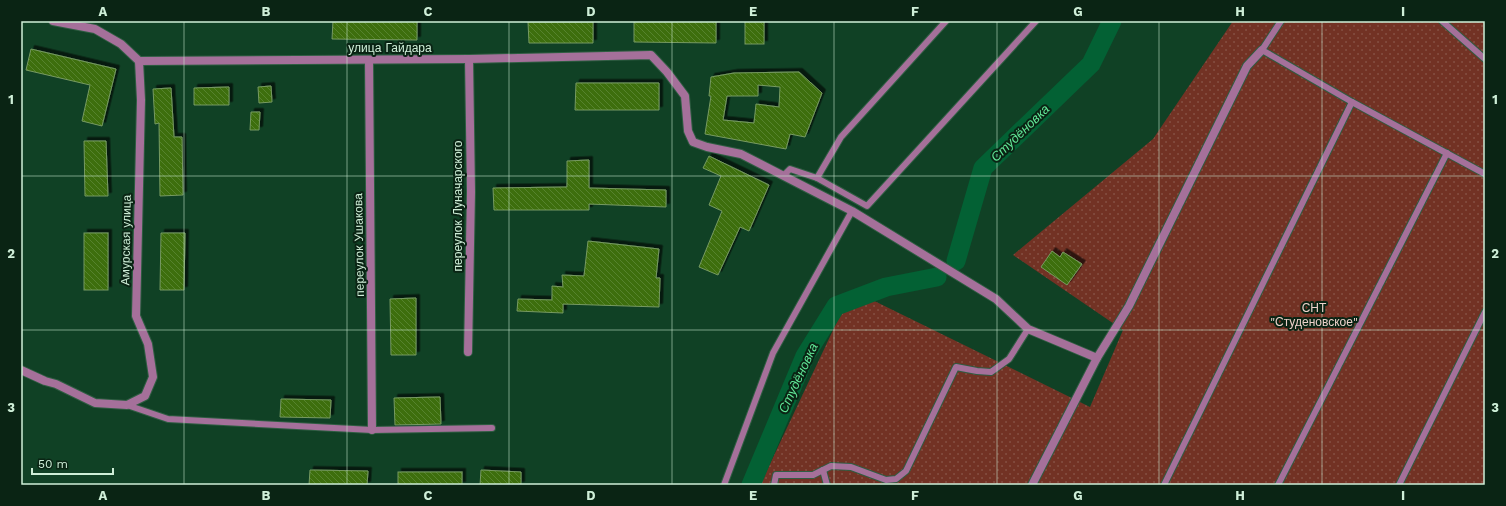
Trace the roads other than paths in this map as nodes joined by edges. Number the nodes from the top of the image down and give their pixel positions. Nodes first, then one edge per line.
1 (53, 21) edge
2 (946, 21) edge
3 (1036, 21) edge
4 (1282, 21) edge
5 (1442, 21) edge
6 (1262, 50) junction
7 (469, 59) junction
8 (1485, 59) edge
9 (139, 60) junction
10 (369, 60) junction
11 (1352, 102) junction
12 (1447, 154) junction
13 (1485, 174) edge
14 (783, 176) junction
15 (817, 178) junction
16 (852, 212) junction
17 (1485, 312) edge
18 (1028, 328) junction
19 (468, 352) dead end
20 (1097, 358) junction
21 (21, 370) edge
22 (127, 405) junction
23 (492, 428) dead end
24 (372, 430) junction
25 (823, 470) junction
26 (724, 485) edge
27 (774, 485) edge
28 (827, 485) edge
29 (1032, 485) edge
30 (1164, 485) edge
31 (1278, 485) edge
32 (1399, 485) edge

1 - 9 street
2 - 15 lane
3 - 15 lane
4 - 6 lane
5 - 8 lane
6 - 11 lane
6 - 20 street
7 - 10 street, улица Гайдара
7 - 14 street, улица Гайдара
7 - 19 street, переулок Луначарского
9 - 10 street, улица Гайдара
9 - 22 street, Амурская улица
10 - 24 street, переулок Ушакова
11 - 12 lane
11 - 30 lane
12 - 13 lane
12 - 31 lane
14 - 15 lane
14 - 16 street
16 - 18 street
16 - 26 lane
17 - 32 lane
18 - 20 street
18 - 25 lane
20 - 29 street
21 - 22 street
22 - 24 lane
23 - 24 lane
25 - 27 lane
25 - 28 lane

